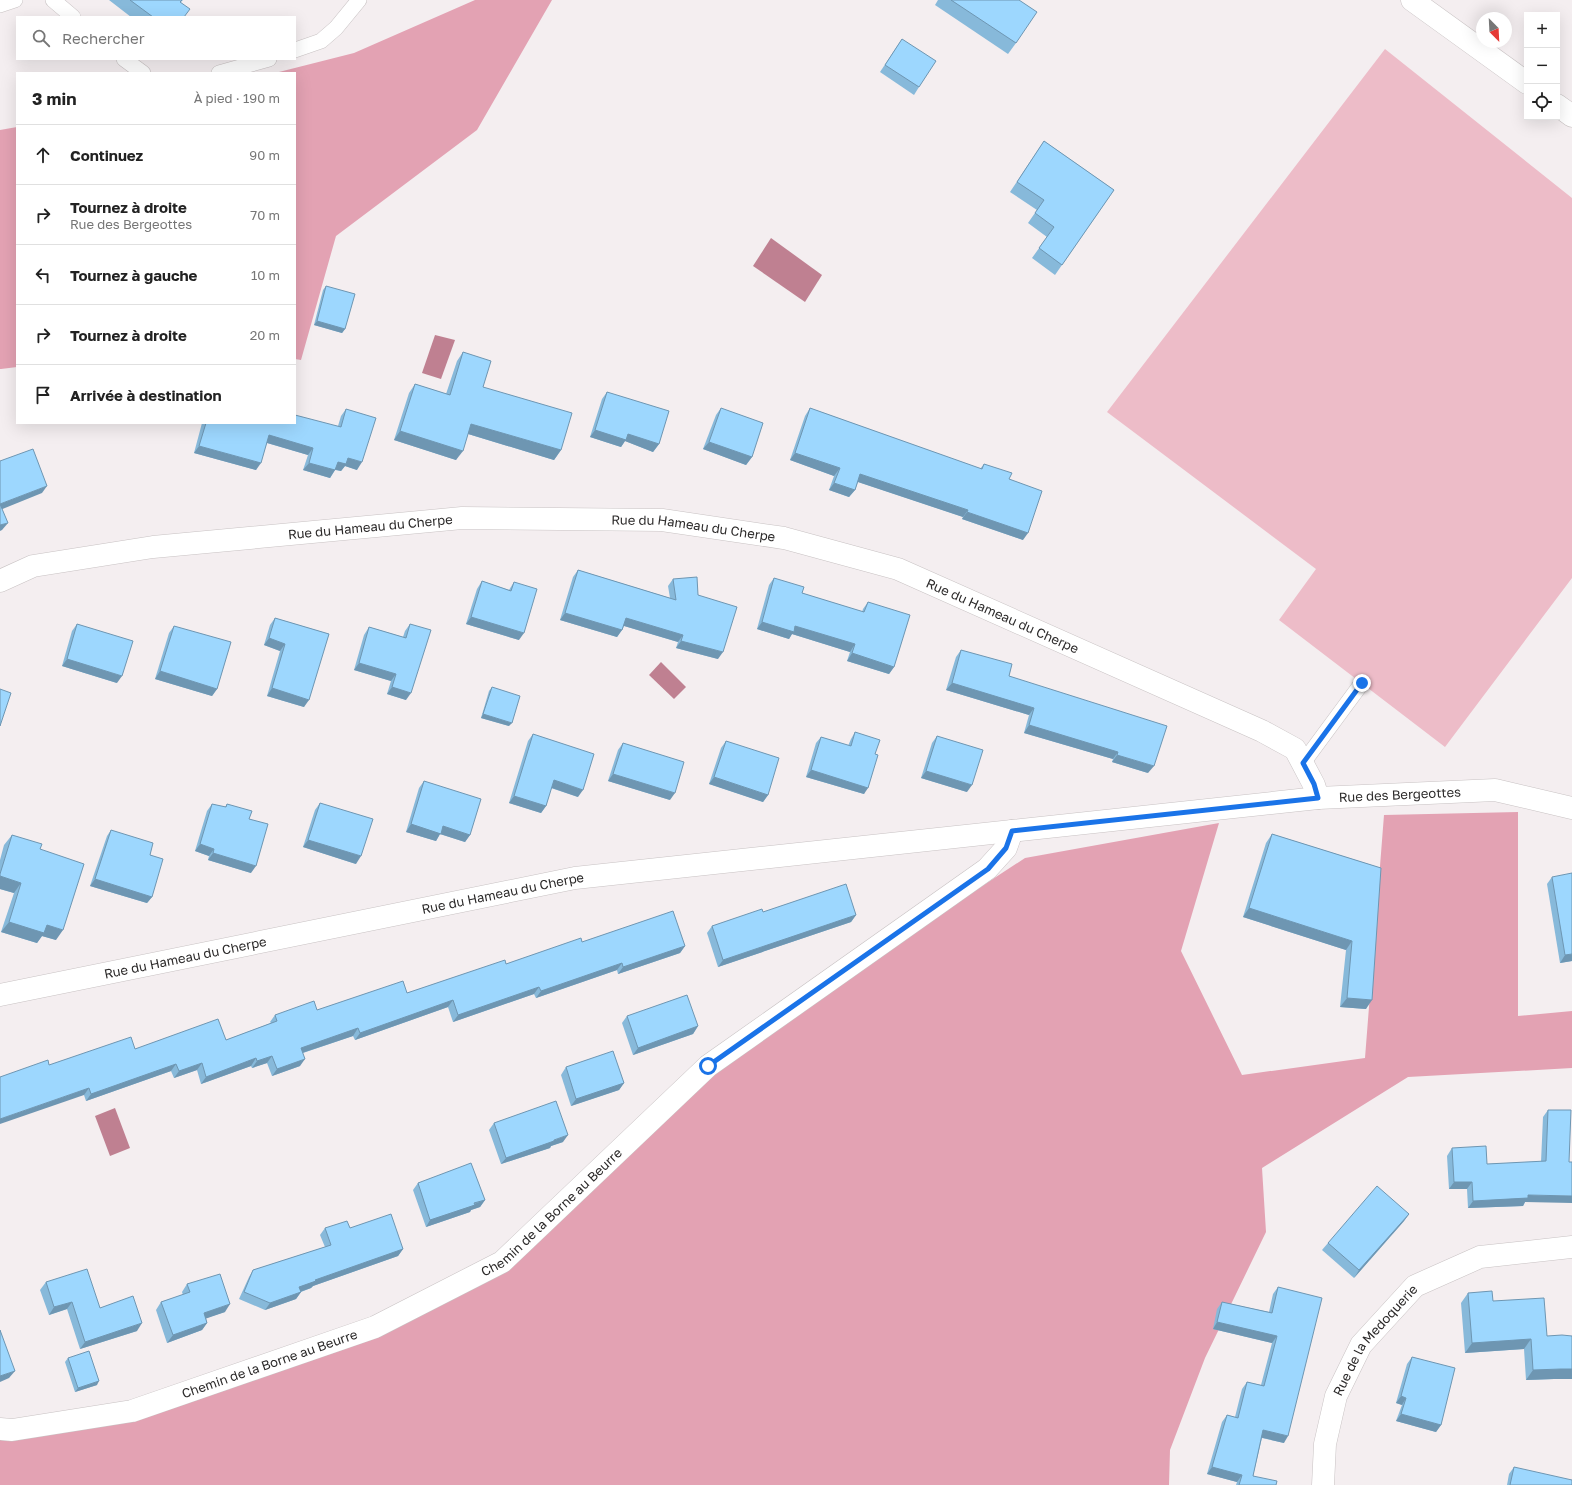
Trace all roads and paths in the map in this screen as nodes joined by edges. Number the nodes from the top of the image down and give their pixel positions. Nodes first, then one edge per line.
1 (15, 0) edge
2 (53, 0) edge
3 (359, 0) edge
4 (1412, 0) edge
5 (0, 5) edge
6 (72, 16) edge
7 (296, 50) edge
8 (125, 60) edge
9 (265, 60) edge
10 (142, 72) edge
11 (223, 72) edge
12 (1524, 81) edge
13 (1560, 107) edge
14 (1572, 116) edge
15 (0, 581) edge
16 (1362, 683) dead end
17 (1303, 763) junction
18 (1318, 798) junction
19 (1572, 808) edge
20 (1012, 831) junction
21 (0, 995) edge
22 (1572, 1247) edge
23 (0, 1429) edge
24 (1323, 1485) edge

1 - 5 lane
2 - 6 lane
3 - 7 lane
4 - 12 street
8 - 10 lane
9 - 11 lane
13 - 14 street
15 - 17 street, Rue du Hameau du Cherpe
16 - 17 lane
17 - 18 street, Rue du Hameau du Cherpe
18 - 19 street, Rue des Bergeottes
18 - 20 street, Rue des Bergeottes
20 - 21 street, Rue du Hameau du Cherpe
20 - 23 street, Chemin de la Borne au Beurre
22 - 24 street, Rue de la Medoquerie

